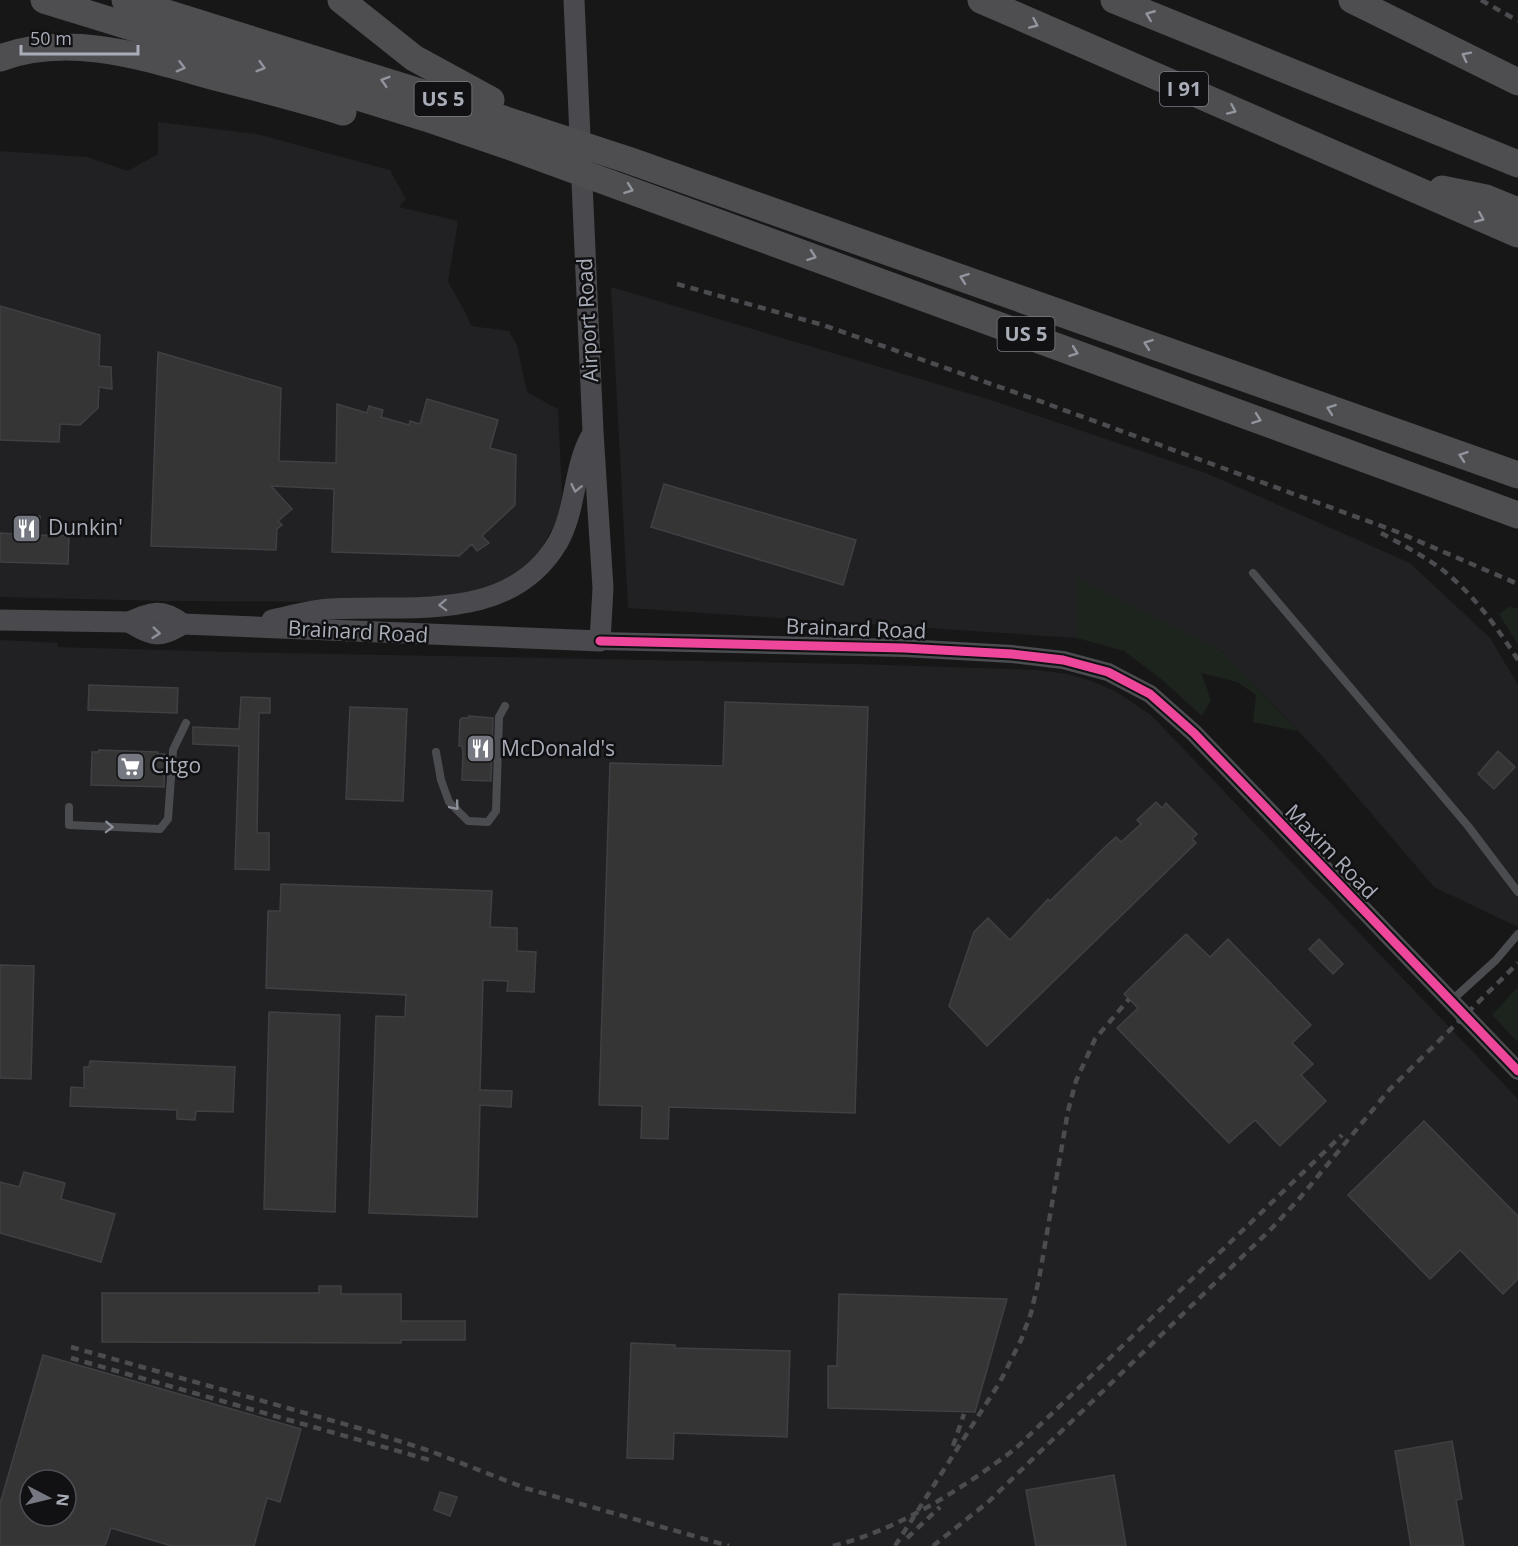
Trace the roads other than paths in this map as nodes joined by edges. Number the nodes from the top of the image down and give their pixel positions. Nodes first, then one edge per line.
1 (44, 0) edge
2 (125, 0) edge
3 (341, 0) edge
4 (573, 0) edge
5 (981, 0) edge
6 (1114, 0) edge
7 (1352, 0) edge
8 (1186, 29) junction
9 (0, 58) edge
10 (1518, 82) edge
11 (534, 155) junction
12 (1518, 164) edge
13 (1388, 178) junction
14 (1518, 183) edge
15 (759, 206) junction
16 (1518, 211) edge
17 (1518, 234) edge
18 (593, 432) junction
19 (1518, 475) edge
20 (1518, 515) edge
21 (1253, 573) dead end
22 (0, 620) edge
23 (240, 627) junction
24 (600, 641) junction
25 (1108, 672) joint
26 (505, 706) dead end
27 (186, 723) dead end
28 (436, 752) dead end
29 (69, 807) dead end
30 (1518, 892) edge
31 (1518, 934) edge
32 (1451, 1001) junction
33 (1518, 1071) edge

1 -> 11 highway, US 5
15 -> 2 highway, US 5
3 - 15 highway
4 - 18 main road, Airport Road
5 -> 13 highway, I 91
8 -> 6 highway
10 -> 7 highway
8 - 12 highway
8 - 14 highway
9 -> 11 highway
11 -> 20 highway, US 5
13 - 16 highway
13 -> 17 highway, I 91
19 -> 15 highway, US 5
18 -> 23 main road
18 - 24 main road, Airport Road
21 - 30 lane
22 - 23 main road, Brainard Road
23 - 24 main road, Brainard Road
24 - 25 street, Brainard Road
25 - 32 street, Maxim Road
28 -> 26 lane
29 -> 27 lane
31 - 32 lane
32 - 33 street, Maxim Road

